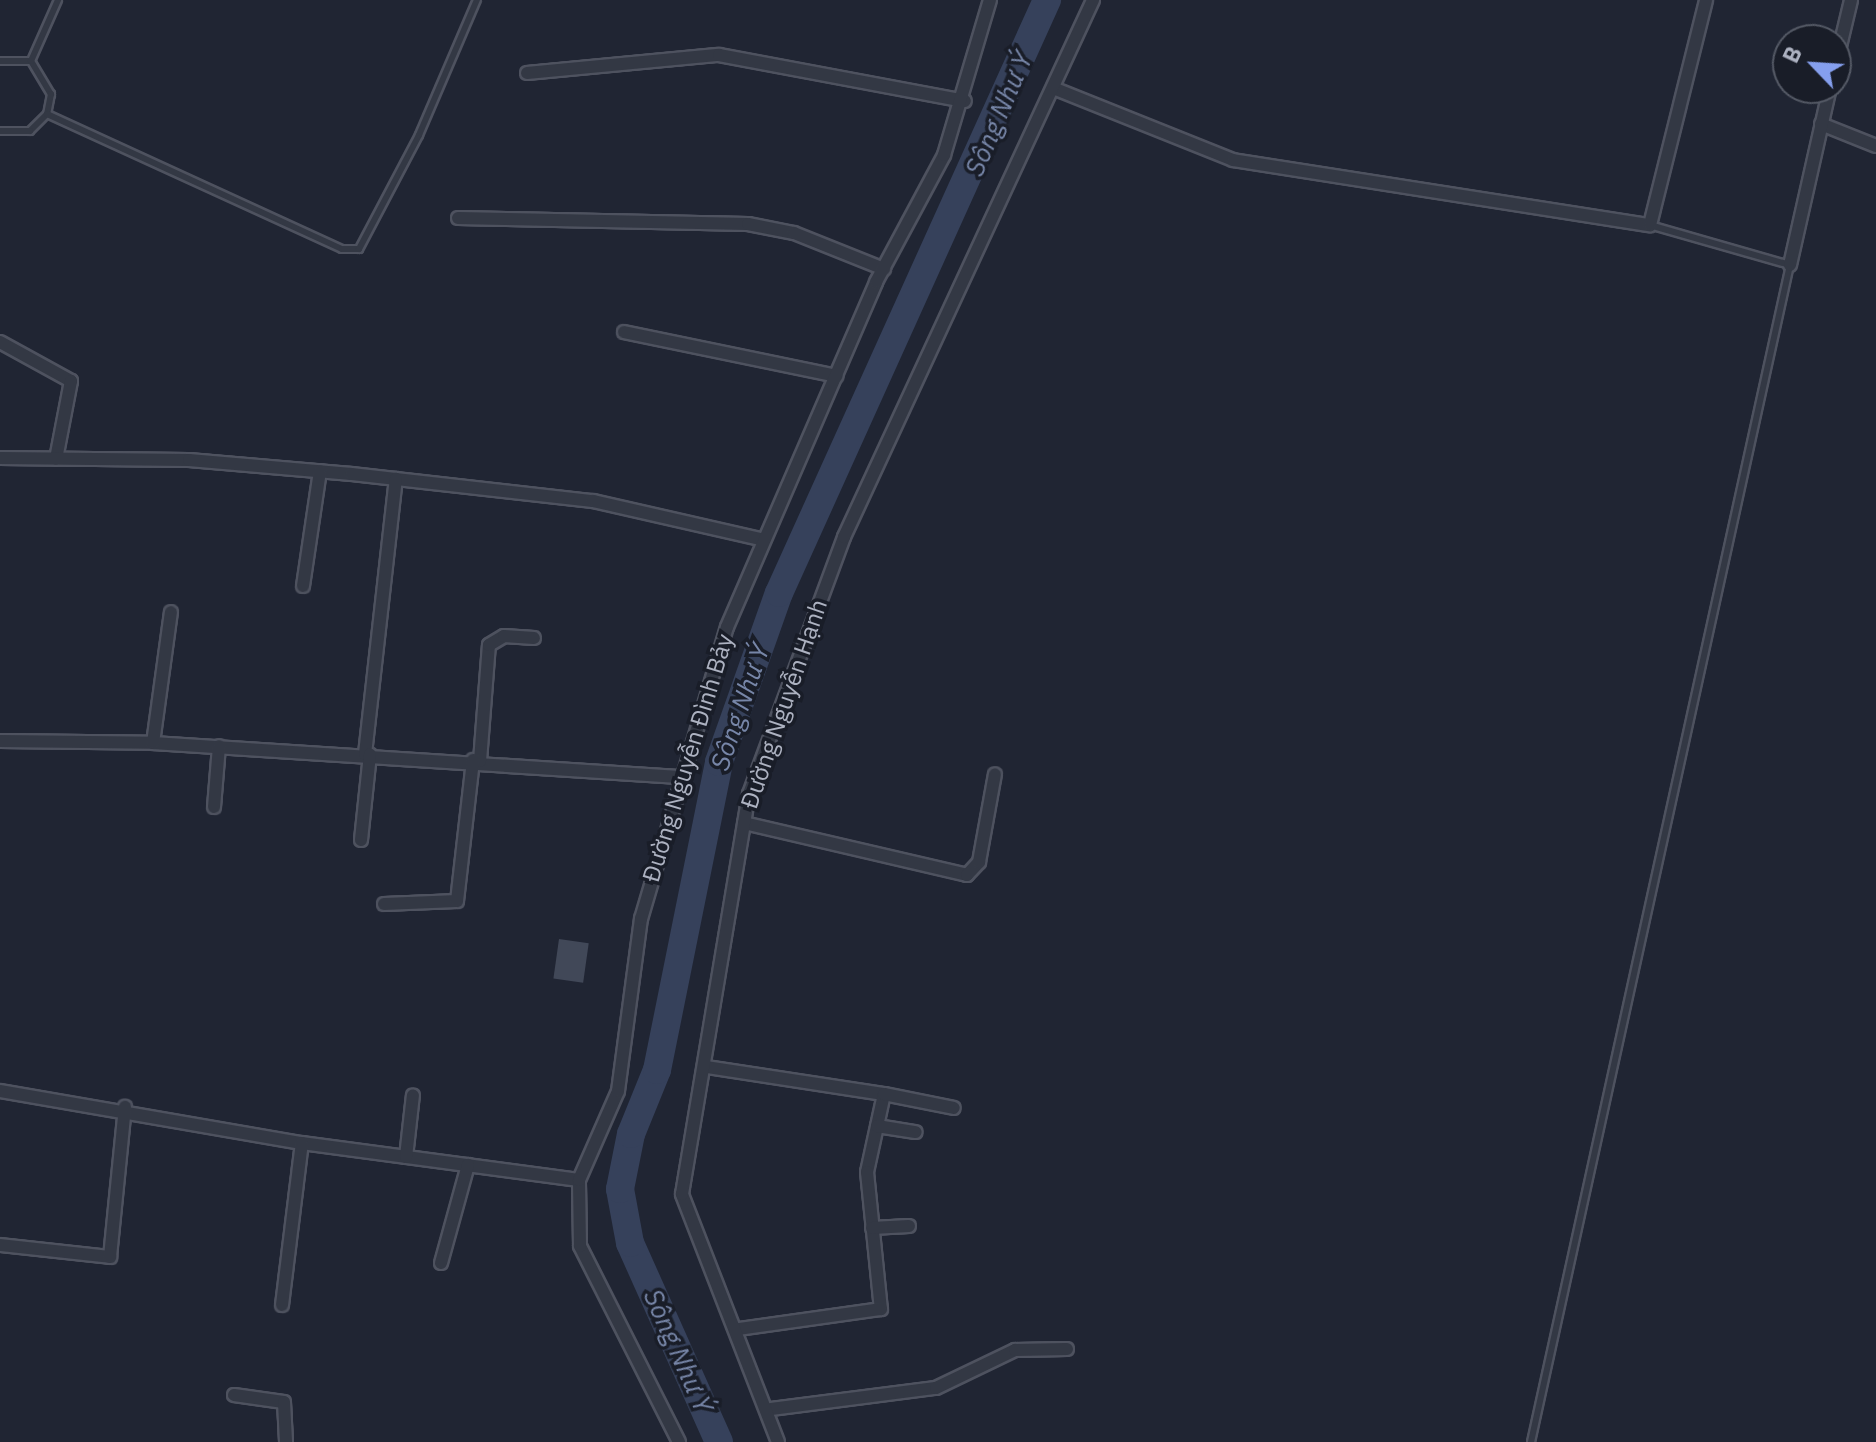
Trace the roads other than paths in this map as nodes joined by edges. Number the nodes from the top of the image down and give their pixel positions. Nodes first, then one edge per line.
1 (58, 0) edge
2 (477, 0) edge
3 (990, 0) edge
4 (1093, 0) edge
5 (1706, 0) edge
6 (1851, 0) edge
7 (1845, 24) edge
8 (0, 61) edge
9 (31, 61) junction
10 (527, 73) dead end
11 (1053, 88) junction
12 (965, 101) junction
13 (1826, 104) edge
14 (47, 114) junction
15 (1821, 124) junction
16 (0, 131) edge
17 (1876, 146) edge
18 (458, 218) dead end
19 (1650, 225) junction
20 (1790, 265) junction
21 (884, 269) junction
22 (624, 332) dead end
23 (0, 342) edge
24 (836, 376) junction
25 (0, 458) edge
26 (56, 459) junction
27 (320, 471) junction
28 (396, 479) junction
29 (764, 540) junction
30 (303, 586) dead end
31 (171, 612) dead end
32 (534, 638) dead end
33 (0, 741) edge
34 (153, 743) junction
35 (219, 746) junction
36 (368, 754) junction
37 (477, 761) junction
38 (995, 774) dead end
39 (679, 777) junction
40 (214, 807) dead end
41 (744, 823) junction
42 (361, 840) dead end
43 (384, 904) dead end
44 (707, 1067) junction
45 (0, 1091) edge
46 (884, 1094) junction
47 (413, 1095) dead end
48 (125, 1107) junction
49 (954, 1108) dead end
50 (877, 1126) junction
51 (916, 1132) dead end
52 (302, 1143) junction
53 (406, 1157) junction
54 (468, 1165) junction
55 (579, 1180) junction
56 (909, 1226) dead end
57 (872, 1228) junction
58 (0, 1245) edge
59 (441, 1263) dead end
60 (282, 1305) dead end
61 (738, 1329) junction
62 (1067, 1349) dead end
63 (234, 1395) dead end
64 (771, 1409) junction
65 (286, 1442) edge
66 (679, 1442) edge
67 (778, 1442) edge
68 (1531, 1442) edge

1 - 9 lane
2 - 14 lane
3 - 12 street, Đường Nguyễn Đình Bảy
4 - 11 street, Đường Nguyễn Hạnh
5 - 19 street
6 - 7 street
8 - 9 lane
9 - 14 lane
10 - 12 street
11 - 19 street
11 - 41 street, Đường Nguyễn Hạnh
12 - 21 street, Đường Nguyễn Đình Bảy
13 - 15 street
14 - 16 lane
15 - 17 street
15 - 20 street
18 - 21 street
19 - 20 lane
20 - 68 lane
21 - 24 street, Đường Nguyễn Đình Bảy
22 - 24 street
23 - 26 street
24 - 29 street, Đường Nguyễn Đình Bảy
25 - 26 street
26 - 27 street
27 - 28 street
27 - 30 street
28 - 29 street
28 - 36 street
29 - 39 street, Đường Nguyễn Đình Bảy
31 - 34 street
32 - 37 street
33 - 34 street
34 - 35 street
35 - 36 street
35 - 40 street
36 - 37 street
36 - 42 street
37 - 39 street
37 - 43 street
38 - 41 street
39 - 55 street, Đường Nguyễn Đình Bảy
41 - 44 street, Đường Nguyễn Hạnh
44 - 46 street
44 - 61 street, Đường Nguyễn Hạnh
45 - 48 street
46 - 49 street
46 - 50 street
47 - 53 street
48 - 52 street
48 - 58 street
50 - 51 street
50 - 57 street
52 - 53 street
52 - 60 street
53 - 54 street
54 - 55 street
54 - 59 street
55 - 66 street, Đường Nguyễn Đình Bảy
56 - 57 street
57 - 61 street
61 - 64 street, Đường Nguyễn Hạnh
62 - 64 street
63 - 65 street
64 - 67 street, Đường Nguyễn Hạnh

